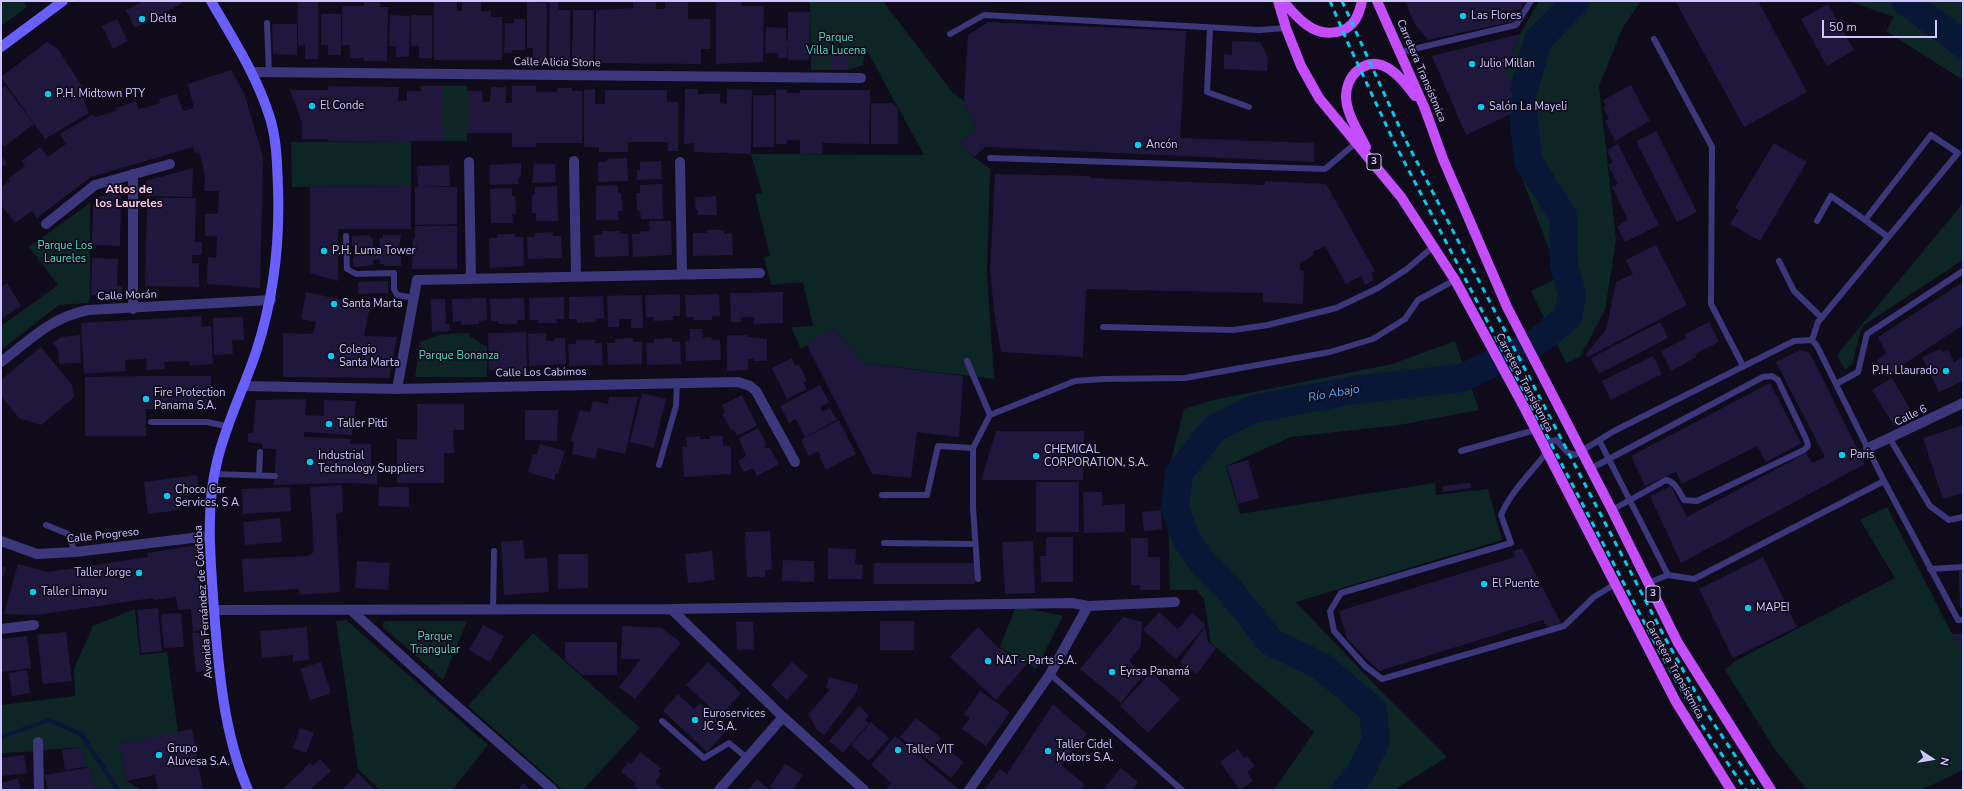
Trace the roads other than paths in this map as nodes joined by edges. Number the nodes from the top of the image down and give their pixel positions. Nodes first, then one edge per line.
1 (63, 1) edge
2 (210, 1) edge
3 (1278, 1) edge
4 (1283, 1) edge
5 (1362, 1) edge
6 (1377, 1) edge
7 (1531, 1) edge
8 (267, 23) dead end
9 (1210, 28) junction
10 (1286, 28) junction
11 (950, 34) dead end
12 (1654, 38) dead end
13 (1, 47) edge
14 (1401, 52) junction
15 (252, 72) junction
16 (269, 72) junction
17 (861, 78) dead end
18 (1249, 107) dead end
19 (1425, 109) junction
20 (1357, 142) junction
21 (990, 158) dead end
22 (1372, 159) junction
23 (574, 161) dead end
24 (469, 162) dead end
25 (680, 162) dead end
26 (170, 164) dead end
27 (133, 174) junction
28 (1865, 220) junction
29 (1817, 221) dead end
30 (46, 224) dead end
31 (346, 236) dead end
32 (1888, 237) junction
33 (1434, 246) junction
34 (1779, 261) dead end
35 (1963, 271) edge
36 (760, 273) dead end
37 (682, 274) junction
38 (576, 276) junction
39 (471, 279) junction
40 (1455, 280) junction
41 (414, 298) junction
42 (271, 300) junction
43 (133, 309) junction
44 (1822, 318) junction
45 (1103, 327) dead end
46 (1812, 340) junction
47 (967, 361) dead end
48 (1, 362) edge
49 (1743, 366) junction
50 (677, 382) junction
51 (1836, 384) junction
52 (242, 386) junction
53 (397, 389) junction
54 (1963, 403) edge
55 (990, 415) junction
56 (151, 422) dead end
57 (226, 426) junction
58 (1535, 430) junction
59 (1890, 439) junction
60 (1599, 440) junction
61 (1542, 442) junction
62 (973, 448) junction
63 (1868, 448) junction
64 (1461, 451) dead end
65 (1581, 451) junction
66 (260, 452) dead end
67 (1547, 452) junction
68 (1609, 458) junction
69 (796, 462) dead end
70 (659, 465) dead end
71 (1590, 469) junction
72 (215, 474) junction
73 (259, 475) junction
74 (275, 476) dead end
75 (1884, 481) junction
76 (882, 495) dead end
77 (1630, 500) junction
78 (1612, 510) junction
79 (1963, 517) edge
80 (46, 525) dead end
81 (209, 536) junction
82 (1, 541) edge
83 (884, 544) dead end
84 (975, 544) junction
85 (494, 551) dead end
86 (75, 552) junction
87 (1963, 568) edge
88 (1930, 569) junction
89 (1668, 575) junction
90 (978, 580) dead end
91 (1648, 583) junction
92 (1615, 584) junction
93 (1175, 602) dead end
94 (1088, 606) junction
95 (671, 609) junction
96 (214, 610) junction
97 (493, 610) junction
98 (352, 611) junction
99 (1963, 620) edge
100 (34, 625) dead end
101 (1, 629) edge
102 (1050, 674) junction
103 (783, 717) junction
104 (662, 721) dead end
105 (38, 742) dead end
106 (747, 758) junction
107 (39, 790) edge
108 (248, 790) edge
109 (553, 790) edge
110 (719, 790) edge
111 (864, 790) edge
112 (969, 790) edge
113 (1182, 790) edge
114 (1731, 790) edge
115 (1771, 790) edge

1 - 13 main road
2 - 15 main road, Avenida Fernández de Córdoba
3 - 10 main road, Carretera Transístmica / 3
4 - 5 main road
6 - 14 main road, Carretera Transístmica / 3
7 - 14 lane
8 - 16 lane
9 - 10 lane
9 - 11 lane
9 - 18 lane
10 - 20 main road, Carretera Transístmica / 3
12 - 49 lane
14 - 19 main road, Carretera Transístmica / 3
15 - 16 street, Calle Alicia Stone
15 - 42 main road, Avenida Fernández de Córdoba
16 - 17 street, Calle Alicia Stone
19 - 22 main road
19 - 65 main road, Carretera Transístmica / 3
20 - 21 lane
20 - 22 main road, Carretera Transístmica / 3
22 - 33 main road, Carretera Transístmica / 3
23 - 38 street
24 - 39 street
25 - 37 street
26 - 27 street
27 - 30 street
27 - 43 street
28 - 29 lane
28 - 32 lane
28 - 32 lane
31 - 41 lane
32 - 44 lane
33 - 40 main road, Carretera Transístmica / 3
33 - 45 lane
34 - 44 lane
35 - 51 lane
36 - 37 street
37 - 38 street
38 - 39 street
39 - 41 street
40 - 55 lane
40 - 58 main road, Carretera Transístmica / 3
41 - 53 street
42 - 43 street, Calle Morán
42 - 52 main road, Avenida Fernández de Córdoba
43 - 48 street, Calle Morán
44 - 46 lane
46 - 49 lane
46 - 51 lane
47 - 55 lane
49 - 60 lane
50 - 53 street, Calle Los Cabimos
50 - 69 street, Calle Los Cabimos
50 - 70 lane
51 - 63 lane
52 - 53 street, Calle Los Cabimos
52 - 57 main road, Avenida Fernández de Córdoba
54 - 59 street, Calle 6
55 - 62 lane
56 - 57 lane
57 - 72 main road, Avenida Fernández de Córdoba
58 - 61 main road, Carretera Transístmica / 3
58 - 64 lane
59 - 63 street, Calle 6
59 - 79 lane
60 - 65 lane
60 - 68 lane
61 - 65 lane
61 - 67 main road, Carretera Transístmica / 3
62 - 76 lane
62 - 84 lane
63 - 75 lane
65 - 71 main road, Carretera Transístmica / 3
66 - 73 lane
67 - 92 main road, Carretera Transístmica / 3
67 - 92 lane
68 - 71 lane
68 - 77 lane
68 - 77 lane
71 - 78 main road, Carretera Transístmica / 3
72 - 73 lane
72 - 81 main road, Avenida Fernández de Córdoba
73 - 74 lane
75 - 88 lane
75 - 89 lane
77 - 78 lane
77 - 89 lane
78 - 91 main road, Carretera Transístmica / 3
80 - 86 lane
81 - 86 street, Calle Progreso
81 - 96 main road, Avenida Fernández de Córdoba
82 - 86 street, Calle Progreso
83 - 84 lane
84 - 90 lane
85 - 97 lane
87 - 88 lane
88 - 99 lane
89 - 91 lane
91 - 115 main road, Carretera Transístmica / 3
92 - 114 main road, Carretera Transístmica / 3
93 - 94 street
94 - 95 street
94 - 102 street
95 - 97 street
95 - 103 street
96 - 98 street
96 - 108 main road, Avenida Fernández de Córdoba
97 - 98 street
98 - 109 street
100 - 101 street
102 - 112 street
102 - 113 lane
103 - 106 street
103 - 111 street
104 - 106 lane
105 - 107 street
106 - 110 street

